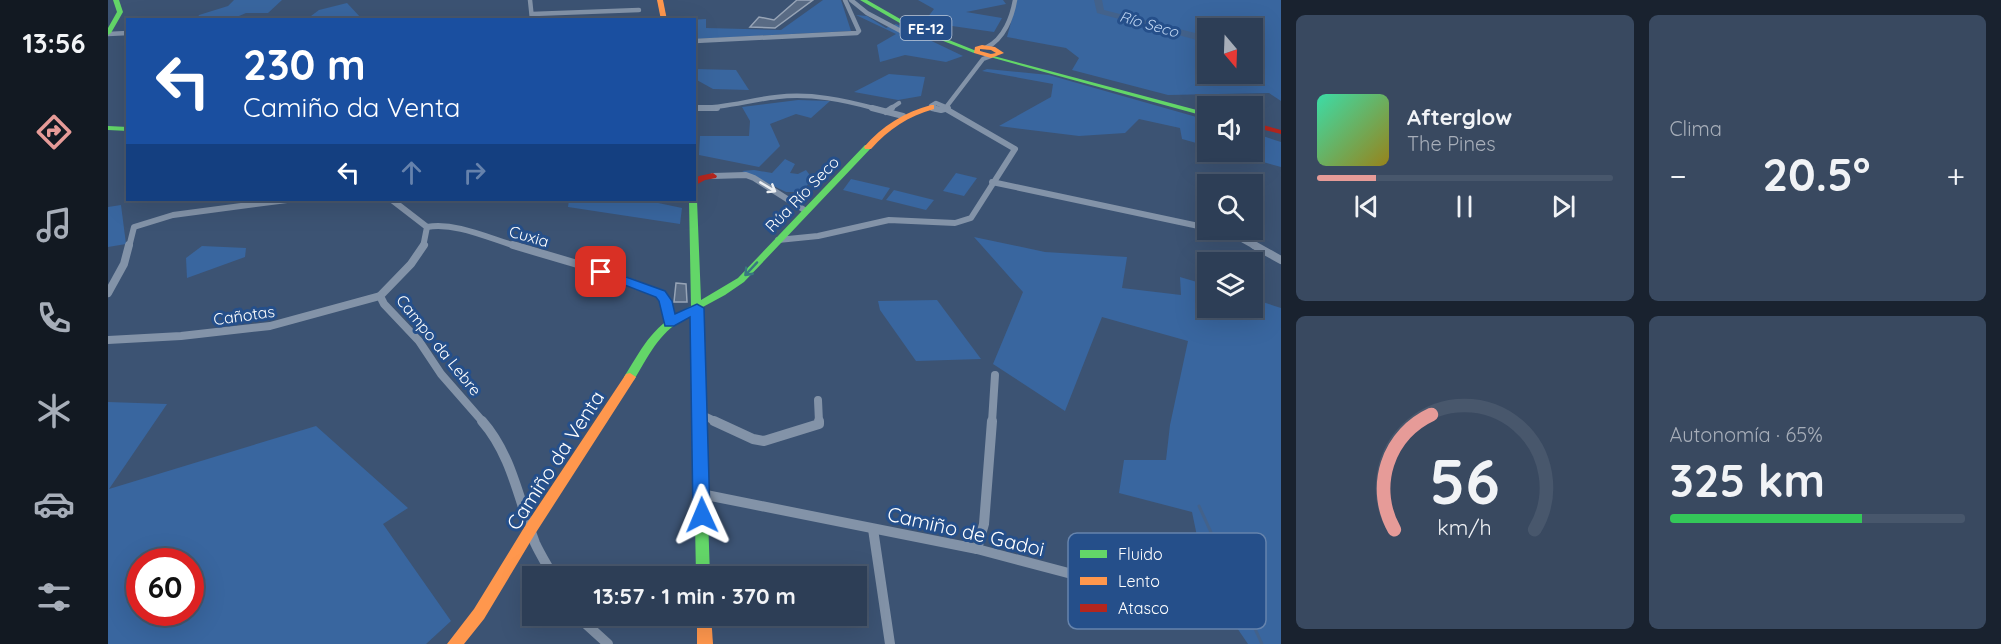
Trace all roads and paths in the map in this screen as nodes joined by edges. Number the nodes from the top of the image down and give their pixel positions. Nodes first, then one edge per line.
1 (116, 0) edge
2 (531, 0) edge
3 (659, 0) edge
4 (845, 0) edge
5 (851, 0) edge
6 (863, 0) edge
7 (874, 0) edge
8 (1015, 0) edge
9 (639, 10) dead end
10 (532, 17) edge
11 (663, 18) edge
12 (126, 33) edge
13 (108, 34) edge
14 (914, 38) dead end
15 (696, 41) edge
16 (988, 52) junction
17 (958, 92) junction
18 (738, 103) junction
19 (899, 103) dead end
20 (936, 105) junction
21 (696, 108) edge
22 (946, 108) junction
23 (1197, 110) edge
24 (886, 112) junction
25 (696, 114) edge
26 (903, 116) junction
27 (108, 128) edge
28 (126, 129) edge
29 (1263, 129) edge
30 (1281, 134) edge
31 (696, 172) edge
32 (696, 176) edge
33 (713, 176) junction
34 (696, 182) edge
35 (992, 182) junction
36 (279, 201) edge
37 (393, 201) edge
38 (693, 201) edge
39 (809, 208) junction
40 (1197, 226) edge
41 (427, 227) junction
42 (778, 240) junction
43 (1244, 240) edge
44 (1281, 260) edge
45 (108, 293) edge
46 (380, 296) junction
47 (697, 308) junction
48 (670, 323) junction
49 (108, 340) edge
50 (995, 375) dead end
51 (818, 400) dead end
52 (700, 414) junction
53 (701, 494) junction
54 (873, 529) junction
55 (530, 530) junction
56 (977, 549) junction
57 (548, 566) edge
58 (703, 566) edge
59 (1068, 573) edge
60 (588, 626) edge
61 (704, 626) edge
62 (455, 644) edge
63 (608, 644) edge
64 (705, 644) edge
65 (890, 644) edge

1 - 13 main road
2 - 10 street
3 - 11 main road
4 - 15 street
5 - 14 street
6 - 16 main road, FE-12
7 - 16 main road, FE-12
8 - 16 street
9 - 10 street
12 - 13 street
16 - 17 street
16 - 23 main road
17 - 20 street
17 - 22 street
18 - 21 street
18 - 24 street
18 - 25 street
19 - 24 street
20 - 22 street
20 - 22 street
20 - 26 main road, Rúa Río Seco
22 - 35 street
24 - 26 street
26 - 39 main road, Rúa Río Seco
27 - 28 main road
29 - 30 main road
31 - 33 main road
32 - 33 main road
33 - 34 main road
33 -> 39 street
35 - 40 street
35 - 42 street
36 - 45 street
37 - 41 street
38 - 47 main road
39 - 42 main road, Rúa Río Seco
41 - 46 street, Campo da Lebre
41 - 48 street, Cuxia
42 -> 47 main road, Rúa Río Seco
43 - 44 street
46 - 49 street, Cañotas
46 - 55 street, Campo da Lebre
47 - 48 main road, Camiño da Venta
47 - 52 main road
48 - 55 main road, Camiño da Venta
50 - 56 street
51 - 52 street
52 - 53 main road
53 - 54 street, Camiño de Gadoi
53 - 58 main road
54 - 56 street, Camiño de Gadoi
54 - 65 street
55 - 57 street, Campo da Lebre
55 - 62 main road, Camiño da Venta
56 - 59 street, Camiño de Gadoi
60 - 63 street
61 - 64 main road

